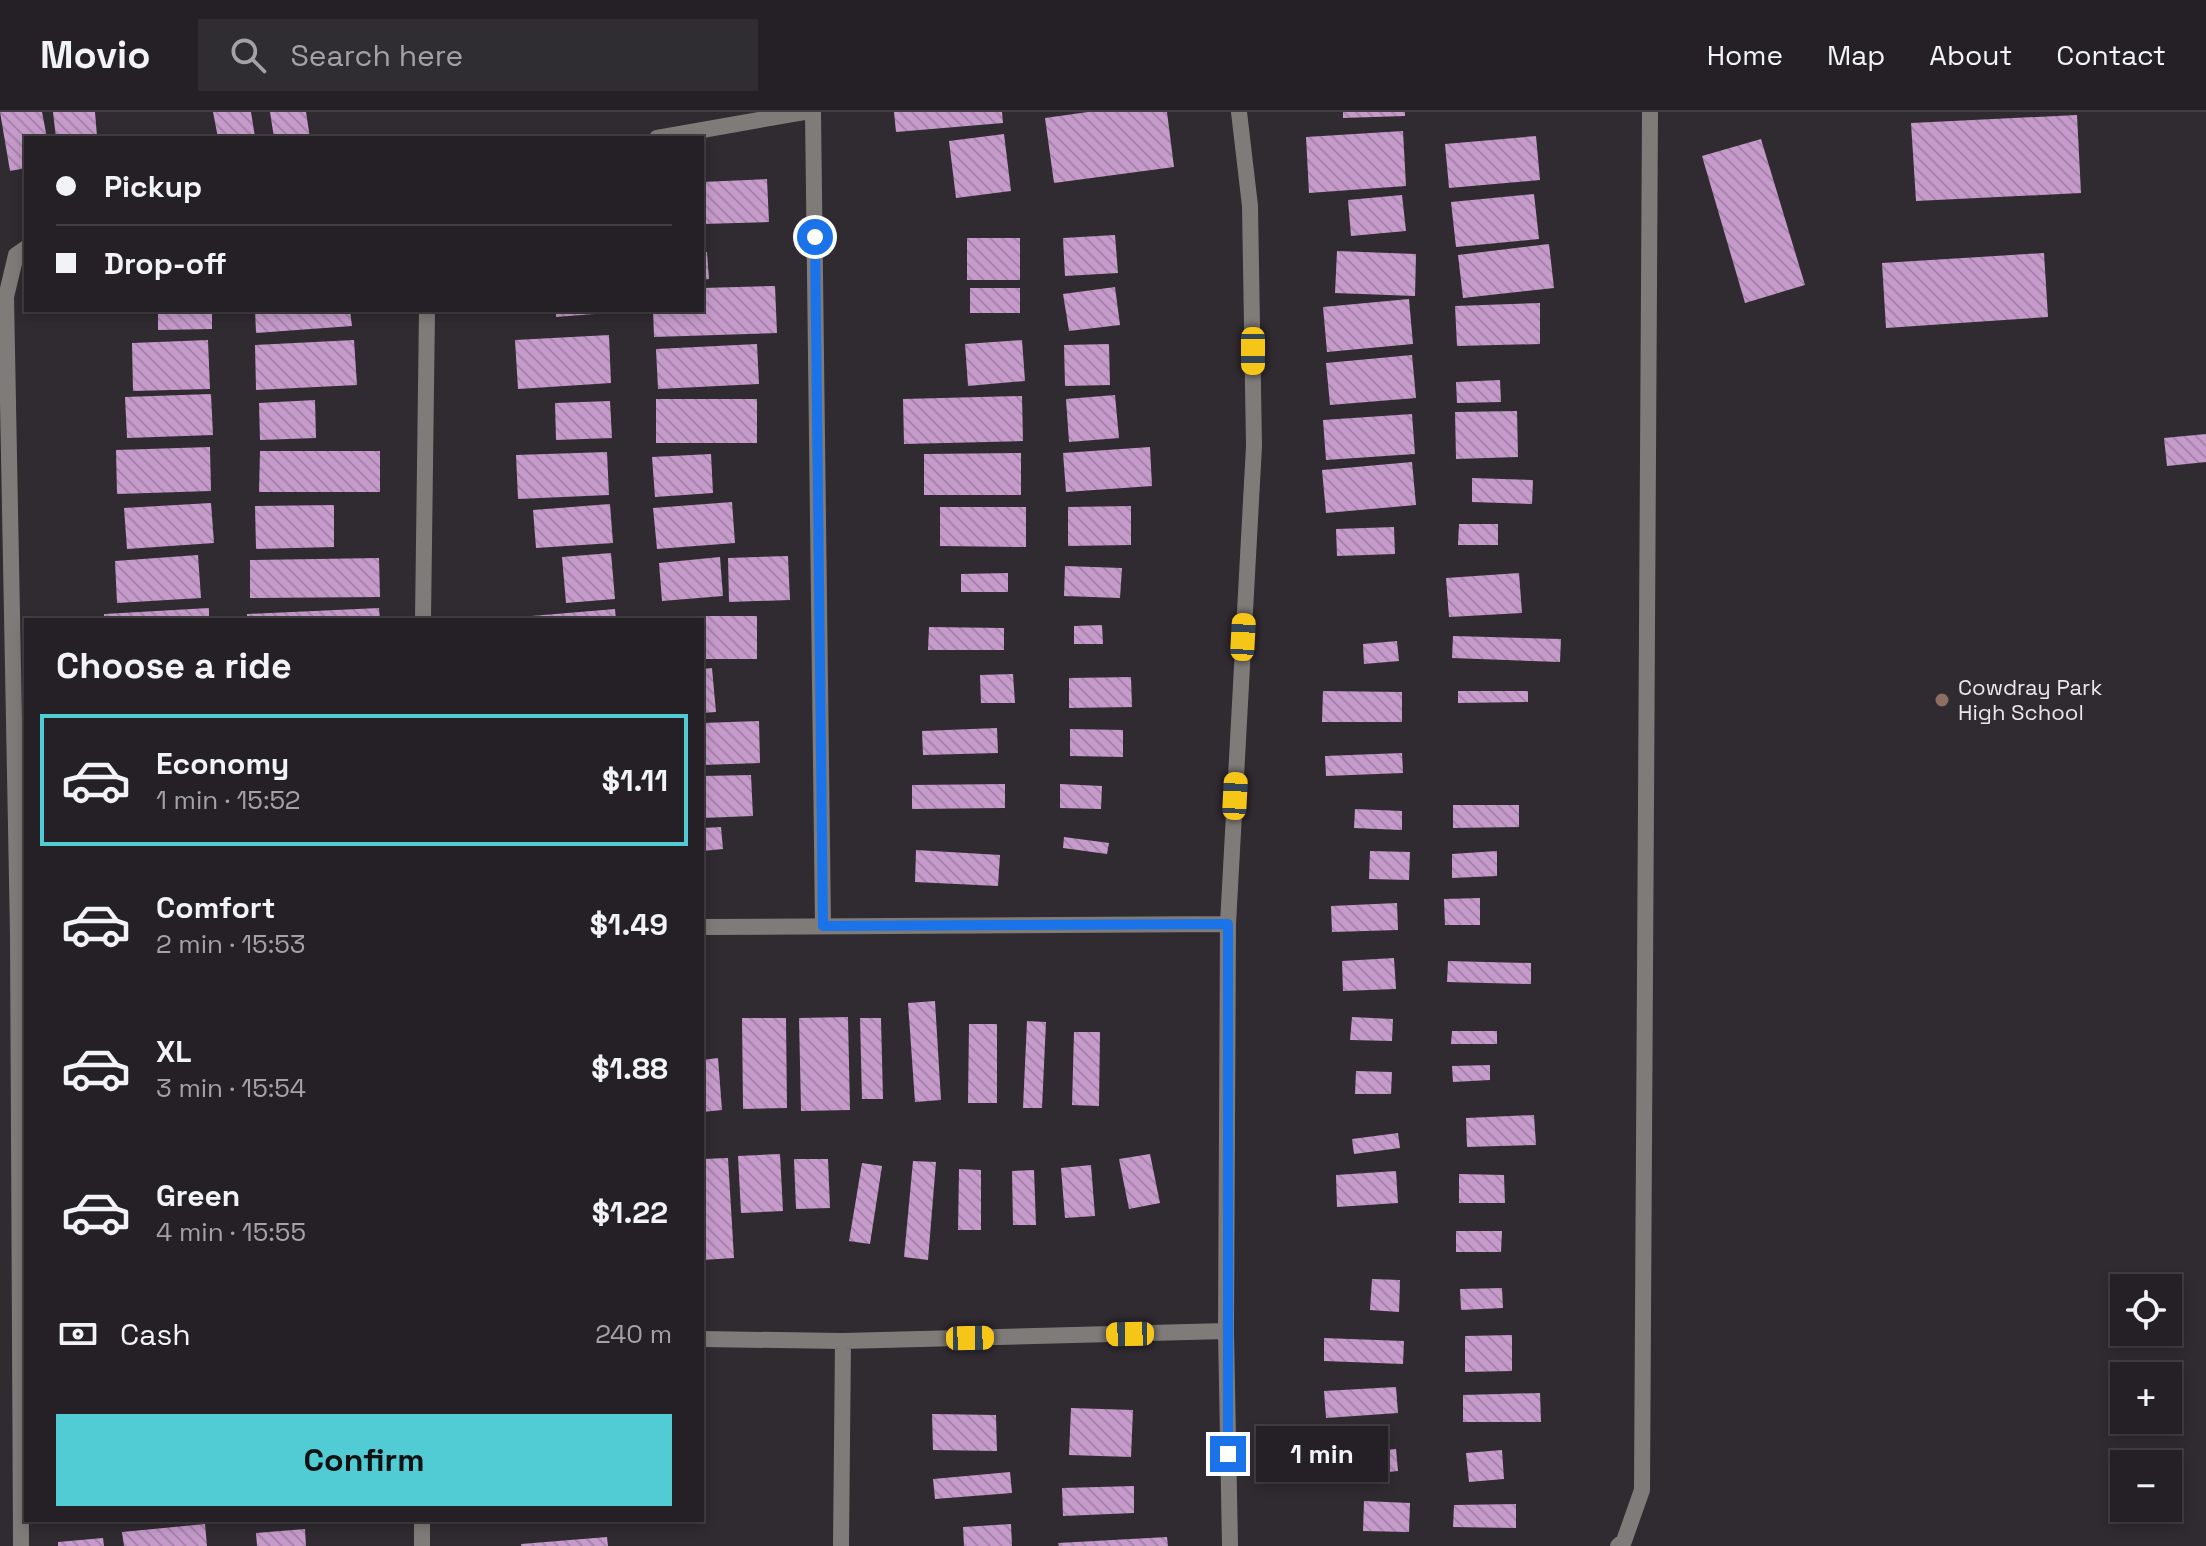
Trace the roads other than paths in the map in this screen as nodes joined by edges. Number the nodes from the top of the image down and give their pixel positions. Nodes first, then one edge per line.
1 (804, 112) edge
2 (813, 112) edge
3 (1239, 112) edge
4 (1650, 112) edge
5 (668, 136) edge
6 (24, 249) edge
7 (427, 312) edge
8 (423, 618) edge
9 (1228, 924) junction
10 (823, 926) junction
11 (704, 927) edge
12 (22, 933) edge
13 (1226, 1331) junction
14 (23, 1335) edge
15 (704, 1339) edge
16 (843, 1341) junction
17 (422, 1522) edge
18 (21, 1546) edge
19 (422, 1546) edge
20 (841, 1546) edge
21 (1230, 1546) edge
22 (1618, 1546) edge

1 - 5 street
2 - 10 street
3 - 9 street
4 - 22 street
6 - 12 street
7 - 8 street
9 - 10 street
9 - 13 street
10 - 11 street
12 - 14 street
13 - 16 street
13 - 21 street
14 - 18 street
15 - 16 street
16 - 20 street
17 - 19 street

